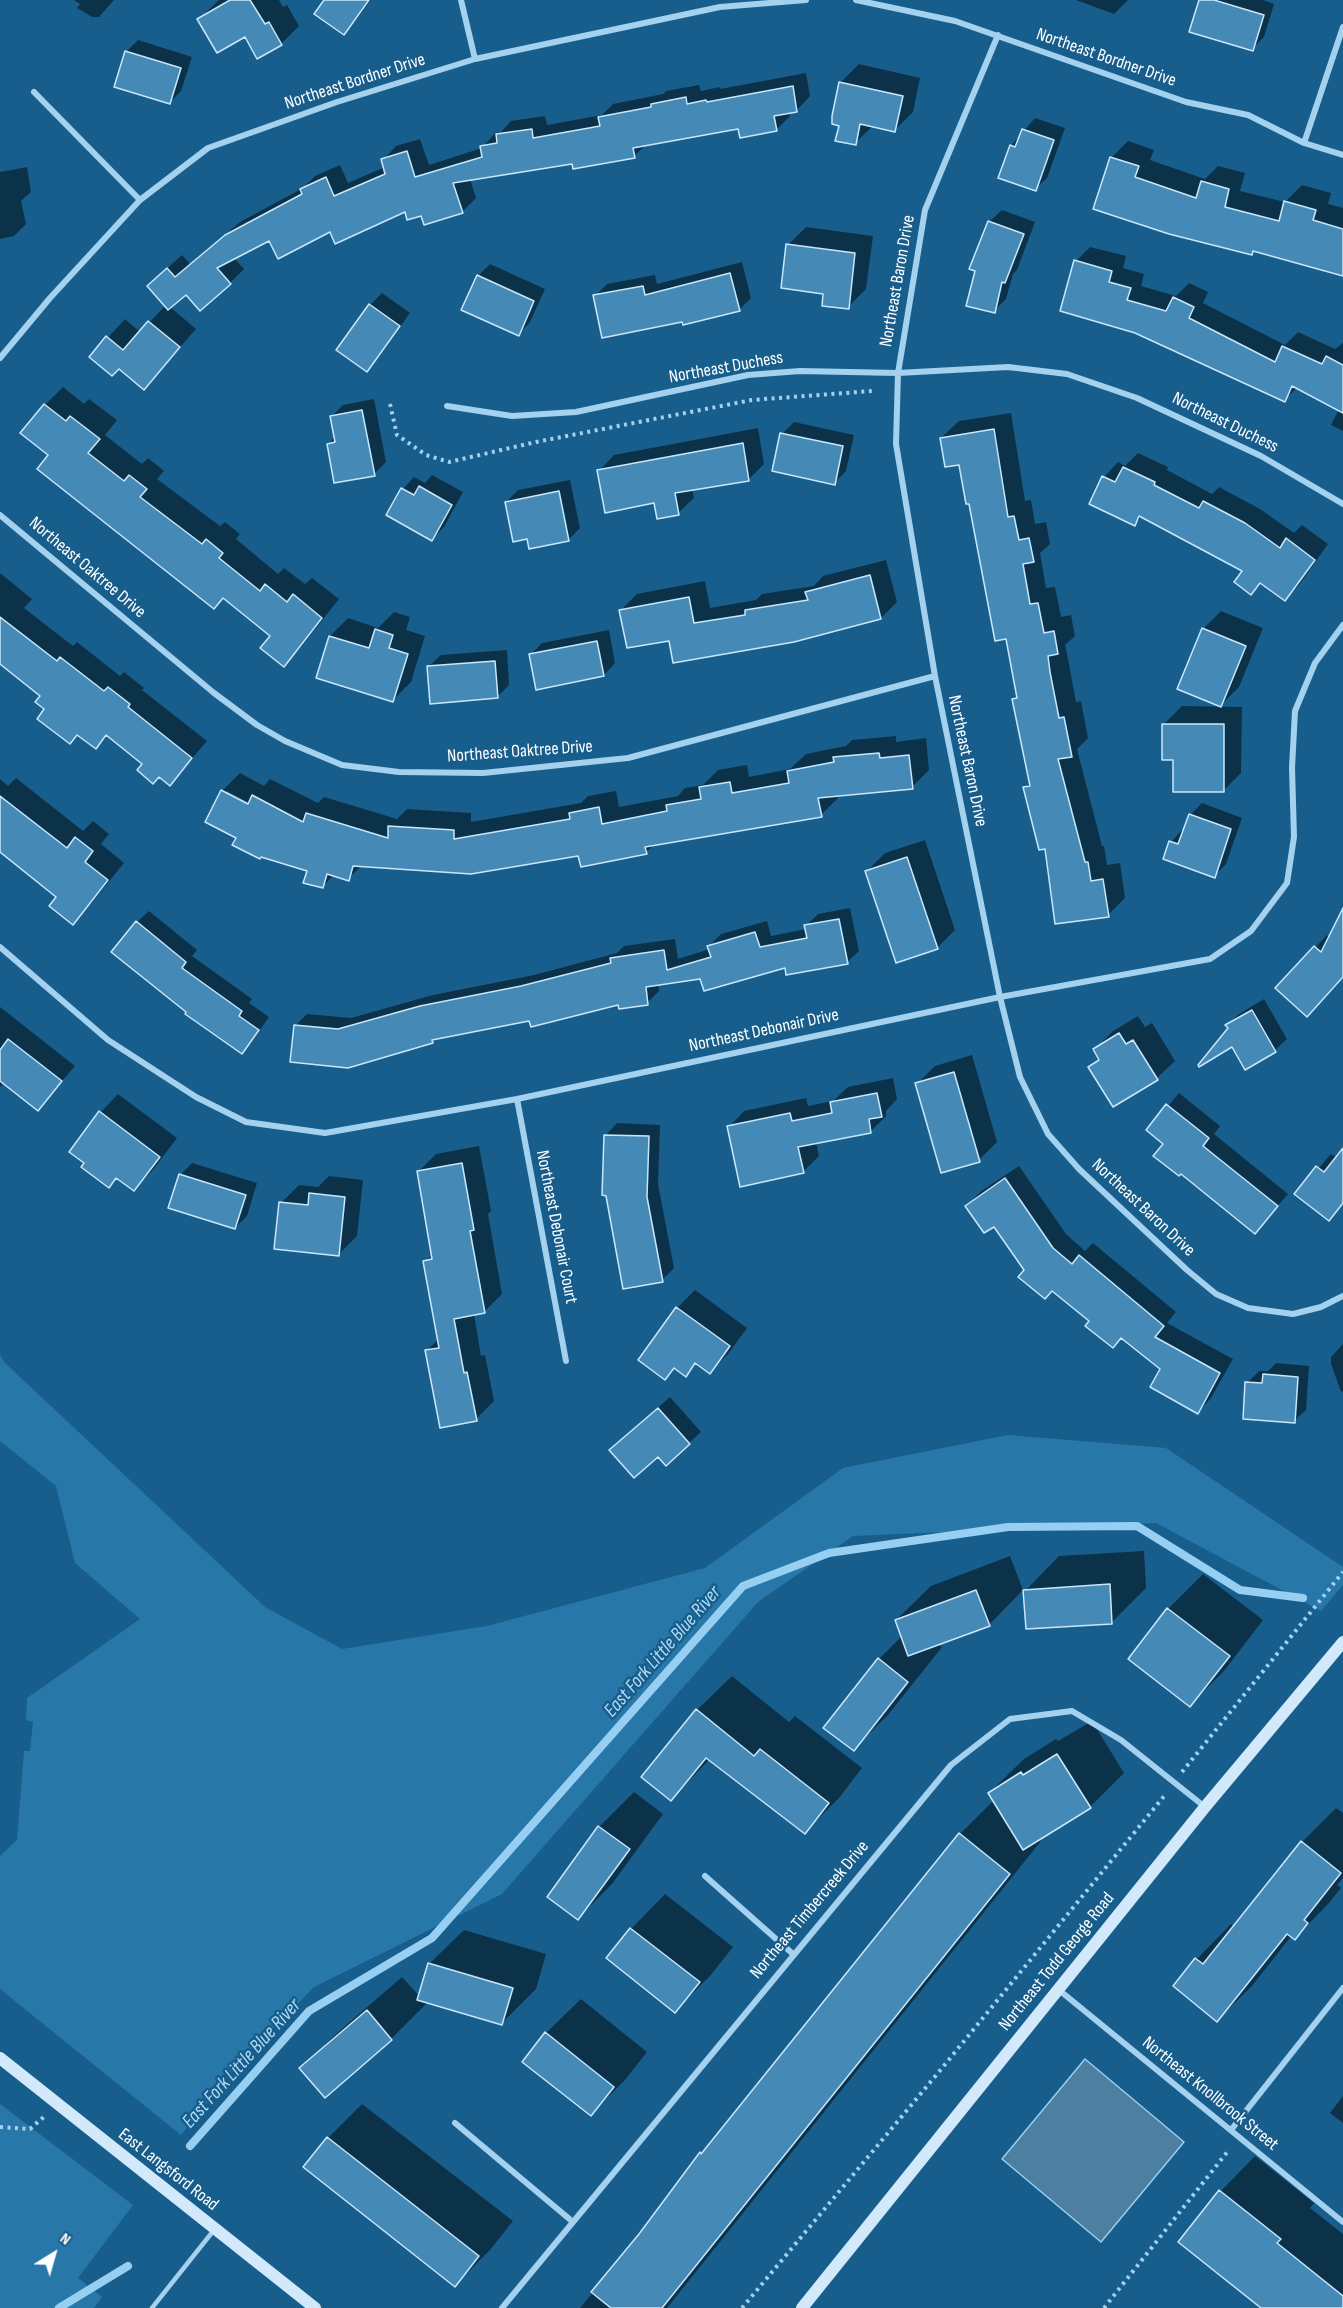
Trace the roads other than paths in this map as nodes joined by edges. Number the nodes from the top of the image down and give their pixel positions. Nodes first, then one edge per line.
1 (461, 0) edge
2 (806, 0) edge
3 (856, 0) edge
4 (1343, 27) edge
5 (999, 35) junction
6 (475, 59) junction
7 (34, 92) dead end
8 (1304, 143) junction
9 (1343, 155) edge
10 (140, 200) junction
11 (0, 358) edge
12 (897, 373) junction
13 (447, 406) dead end
14 (1343, 504) edge
15 (0, 515) edge
16 (1343, 624) edge
17 (935, 676) junction
18 (0, 947) edge
19 (1000, 997) junction
20 (517, 1099) junction
21 (1343, 1296) edge
22 (566, 1361) dead end
23 (1343, 1642) edge
24 (1204, 1807) junction
25 (705, 1876) dead end
26 (793, 1954) junction
27 (1343, 1988) edge
28 (1058, 1989) junction
29 (0, 2058) edge
30 (455, 2123) dead end
31 (1231, 2130) junction
32 (573, 2222) junction
33 (1343, 2222) edge
34 (214, 2229) junction
35 (152, 2308) edge
36 (315, 2308) edge
37 (502, 2308) edge
38 (802, 2308) edge

1 - 6 street
2 - 6 street, Northeast Bordner Drive
3 - 5 street, Northeast Bordner Drive
4 - 8 street
5 - 8 street, Northeast Bordner Drive
5 - 12 street, Northeast Baron Drive
6 - 10 street, Northeast Bordner Drive
7 - 10 street
8 - 9 street, Northeast Bordner Drive
10 - 11 street, Northeast Bordner Drive
12 - 13 street, Northeast Duchess
12 - 14 street, Northeast Duchess
12 - 17 street, Northeast Baron Drive
15 - 17 street, Northeast Oaktree Drive
16 - 19 street, Northeast Debonair Drive
17 - 19 street, Northeast Baron Drive
18 - 20 street, Northeast Debonair Drive
19 - 20 street, Northeast Debonair Drive
19 - 21 street, Northeast Baron Drive
20 - 22 street, Northeast Debonair Court
23 - 24 main road, Northeast Todd George Road
24 - 26 street, Northeast Timbercreek Drive
24 - 28 main road, Northeast Todd George Road
25 - 26 street
26 - 32 street, Northeast Timbercreek Drive
27 - 31 street
28 - 31 street, Northeast Knollbrook Street
28 - 38 main road, Northeast Todd George Road
29 - 34 main road, East Langsford Road
30 - 32 street
31 - 33 street, Northeast Knollbrook Street
32 - 37 street, Northeast Timbercreek Drive
34 - 35 lane
34 - 36 main road, East Langsford Road

